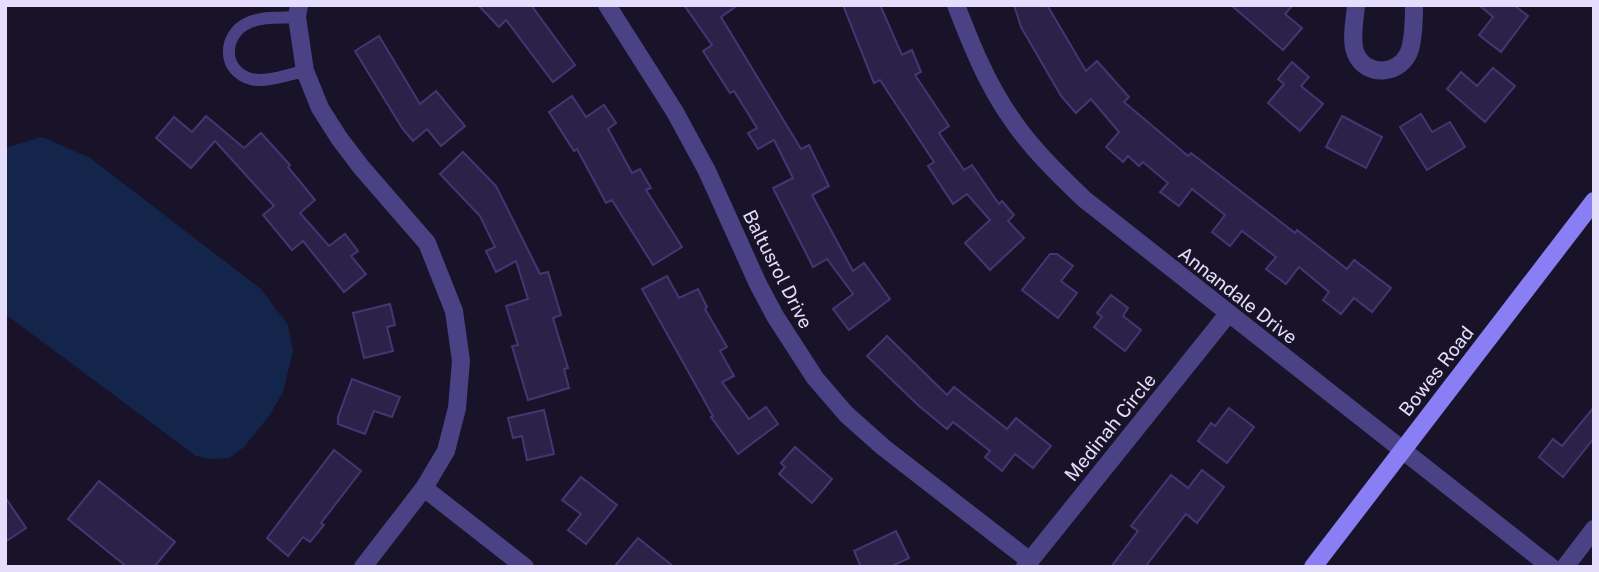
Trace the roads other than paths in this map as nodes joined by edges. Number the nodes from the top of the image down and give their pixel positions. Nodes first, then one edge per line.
1 (607, 5) edge
2 (956, 5) edge
3 (1356, 5) edge
4 (1414, 5) edge
5 (298, 11) edge
6 (305, 71) junction
7 (1594, 201) edge
8 (1228, 314) junction
9 (1403, 449) junction
10 (424, 488) junction
11 (1594, 529) edge
12 (1028, 564) edge
13 (363, 567) edge
14 (525, 567) edge
15 (1313, 567) edge
16 (1551, 567) edge
17 (1565, 567) edge

1 - 12 street, Baltusrol Drive
2 - 8 street, Annandale Drive
3 - 4 street
5 - 6 street
5 - 6 lane
6 - 10 street
7 - 9 main road, Bowes Road
8 - 9 street, Annandale Drive
8 - 12 street, Medinah Circle
9 - 15 main road, Bowes Road
9 - 16 street, Annandale Drive
10 - 13 street
10 - 14 street
11 - 17 street

